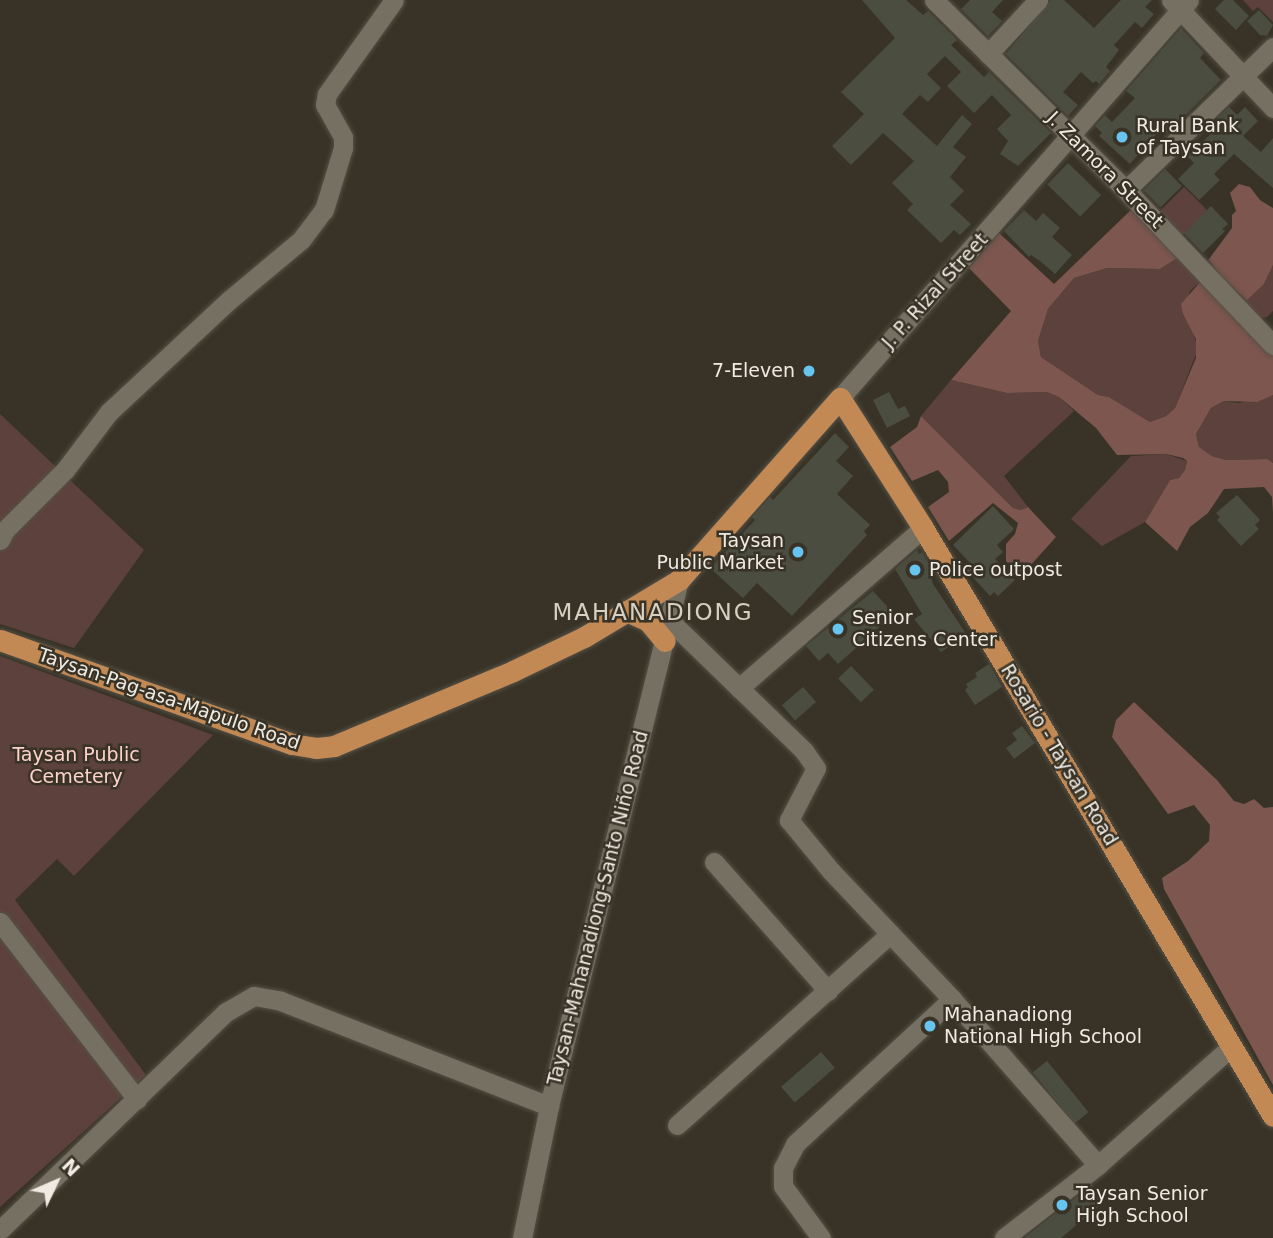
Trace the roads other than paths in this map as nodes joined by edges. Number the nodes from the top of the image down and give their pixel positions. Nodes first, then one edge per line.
1 (394, 0) edge
2 (934, 0) edge
3 (1038, 0) edge
4 (1180, 3) edge
5 (1273, 47) edge
6 (988, 54) junction
7 (1243, 76) junction
8 (1273, 108) edge
9 (1072, 135) junction
10 (1126, 190) junction
11 (1270, 334) edge
12 (840, 398) junction
13 (923, 528) junction
14 (0, 540) edge
15 (678, 580) junction
16 (626, 611) junction
17 (666, 630) junction
18 (0, 640) edge
19 (739, 688) junction
20 (714, 862) dead end
21 (0, 922) edge
22 (897, 940) junction
23 (828, 991) junction
24 (952, 999) junction
25 (1232, 1046) junction
26 (137, 1099) junction
27 (549, 1107) junction
28 (1273, 1115) edge
29 (677, 1125) dead end
30 (1098, 1164) junction
31 (0, 1230) edge
32 (522, 1238) edge
33 (821, 1238) edge
34 (1003, 1238) edge

1 - 14 street
2 - 6 street, J. Zamora Street
3 - 6 street
4 - 7 street
4 - 9 street, J. P. Rizal Street
5 - 7 street
6 - 9 street, J. Zamora Street
7 - 8 street
7 - 10 street
9 - 10 street, J. Zamora Street
9 - 12 street, J. P. Rizal Street
10 - 11 street, J. Zamora Street
12 - 13 main road, Rosario - Taysan Road
12 - 15 main road, J. P. Rizal Street
13 - 19 street
13 - 25 main road, Rosario - Taysan Road
15 - 16 main road, Taysan-Pag-asa-Mapulo Road
15 - 17 street, Taysan-Mahanadiong-Santo Niño Road
16 - 17 main road
16 - 18 main road, Taysan-Pag-asa-Mapulo Road
17 - 19 street
17 - 27 street, Taysan-Mahanadiong-Santo Niño Road
19 - 22 street
20 - 23 street
21 - 26 street
22 - 23 street
22 - 24 street
23 - 29 street
24 - 30 street
24 - 33 street
25 - 28 main road, Rosario - Taysan Road
25 - 30 street
26 - 27 street
26 - 31 street
27 - 32 street, Taysan-Mahanadiong-Santo Niño Road
30 - 34 street

